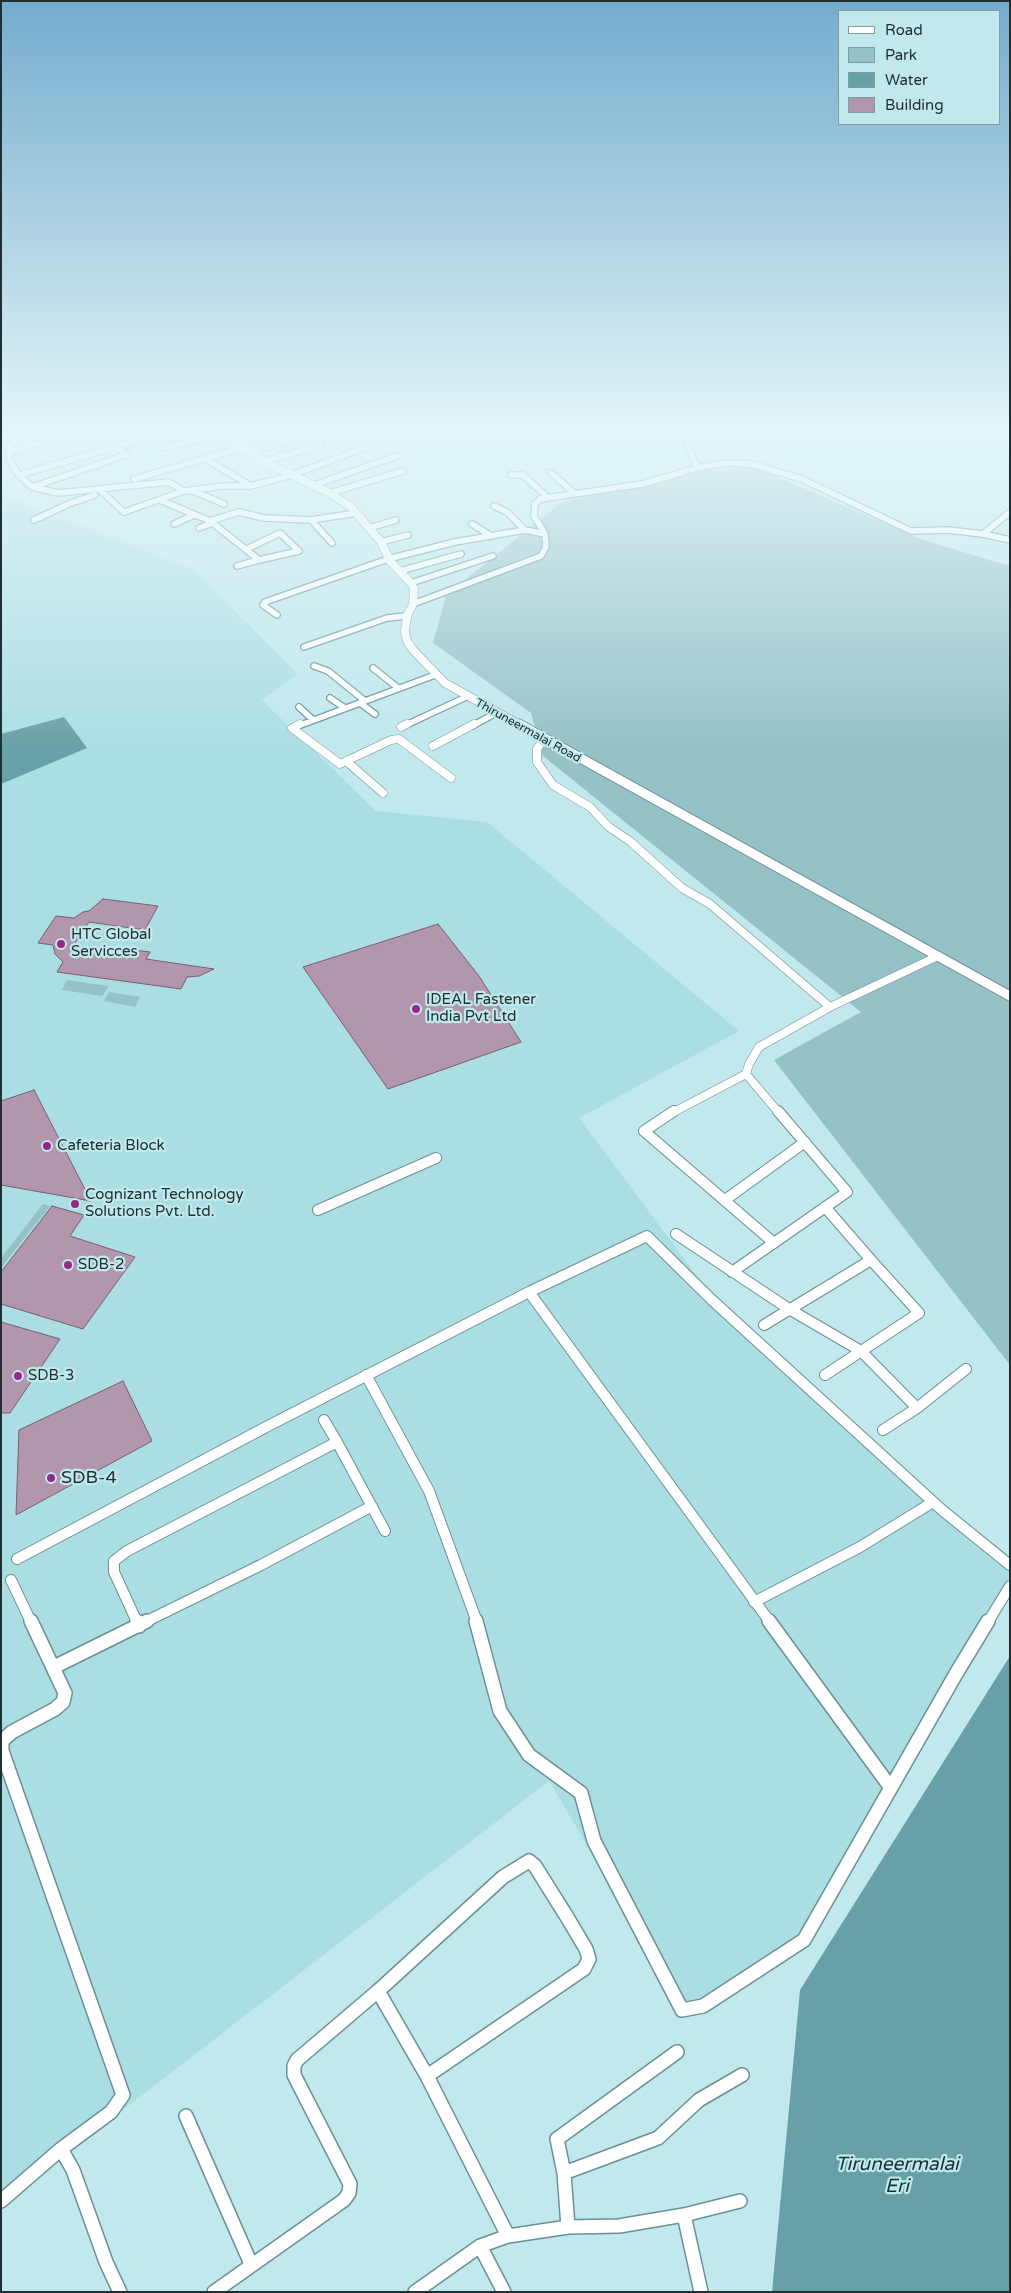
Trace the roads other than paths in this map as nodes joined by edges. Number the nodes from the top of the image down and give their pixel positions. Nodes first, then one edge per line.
1 (233, 538) edge
2 (270, 538) edge
3 (285, 538) edge
4 (327, 538) edge
5 (378, 538) edge
6 (399, 538) edge
7 (482, 538) edge
8 (545, 538) edge
9 (381, 542) junction
10 (332, 543) dead end
11 (247, 549) junction
12 (461, 554) dead end
13 (493, 556) dead end
14 (388, 559) junction
15 (259, 560) junction
16 (237, 566) dead end
17 (400, 571) junction
18 (411, 583) junction
19 (413, 604) junction
20 (277, 615) dead end
21 (407, 616) junction
22 (304, 647) dead end
23 (314, 666) dead end
24 (373, 668) dead end
25 (435, 675) junction
26 (398, 688) junction
27 (466, 697) junction
28 (330, 698) dead end
29 (362, 702) junction
30 (299, 707) dead end
31 (345, 708) junction
32 (496, 713) junction
33 (375, 714) dead end
34 (312, 719) junction
35 (401, 727) dead end
36 (544, 739) junction
37 (433, 746) dead end
38 (346, 761) junction
39 (451, 778) dead end
40 (383, 793) dead end
41 (938, 956) junction
42 (1010, 996) edge
43 (830, 1007) junction
44 (746, 1074) junction
45 (805, 1142) junction
46 (436, 1158) dead end
47 (725, 1200) junction
48 (825, 1207) junction
49 (318, 1210) dead end
50 (676, 1234) dead end
51 (774, 1243) junction
52 (871, 1260) junction
53 (732, 1272) junction
54 (529, 1292) junction
55 (790, 1309) junction
56 (764, 1325) dead end
57 (861, 1351) junction
58 (966, 1369) dead end
59 (366, 1375) junction
60 (825, 1375) dead end
61 (916, 1408) junction
62 (324, 1420) dead end
63 (883, 1430) dead end
64 (337, 1442) junction
65 (933, 1502) junction
66 (372, 1506) junction
67 (385, 1532) dead end
68 (17, 1560) dead end
69 (1010, 1565) edge
70 (11, 1580) dead end
71 (1010, 1586) edge
72 (754, 1602) junction
73 (139, 1626) junction
74 (54, 1668) junction
75 (891, 1788) junction
76 (378, 1990) junction
77 (677, 2052) dead end
78 (742, 2075) dead end
79 (427, 2076) junction
80 (186, 2116) dead end
81 (61, 2149) junction
82 (564, 2173) junction
83 (1, 2201) edge
84 (740, 2201) dead end
85 (684, 2215) junction
86 (568, 2227) junction
87 (508, 2236) junction
88 (480, 2246) junction
89 (251, 2264) junction
90 (120, 2292) edge
91 (214, 2292) edge
92 (415, 2292) edge
93 (504, 2292) edge
94 (701, 2292) edge

1 - 11 street
2 - 11 street
3 - 15 street
4 - 10 street
5 - 9 street
6 - 9 street
7 - 14 street
8 - 19 street
9 - 14 street
11 - 15 street
12 - 17 street
13 - 18 street
14 - 17 street
14 - 20 street
15 - 16 street
17 - 18 street
18 - 19 street
19 - 21 street, Thiruneermalai Road
21 - 22 street
21 - 25 street, Thiruneermalai Road
23 - 29 street
24 - 26 street
25 - 26 street
25 - 27 street, Thiruneermalai Road
26 - 29 street
27 - 32 street, Thiruneermalai Road
27 - 35 street
28 - 31 street
29 - 31 street
29 - 33 street
30 - 34 street
31 - 34 street
32 - 36 street, Thiruneermalai Road
32 - 37 street
34 - 38 street
36 - 41 street, Thiruneermalai Road
36 - 43 street
38 - 39 street
38 - 40 street
41 - 42 street, Thiruneermalai Road
41 - 43 street
43 - 44 street
44 - 45 street
44 - 47 street
45 - 47 street
45 - 48 street
46 - 49 street
47 - 51 street
48 - 51 street
48 - 52 street
50 - 53 street
51 - 53 street
52 - 55 street
52 - 57 street
53 - 55 street
54 - 59 street
54 - 65 street
54 - 72 street
55 - 56 street
55 - 57 street
57 - 60 street
57 - 61 street
58 - 61 street
59 - 68 street
59 - 75 street
61 - 63 street
62 - 64 street
64 - 66 street
64 - 73 street
65 - 69 street
65 - 72 street
66 - 67 street
66 - 73 street
70 - 74 street
71 - 75 street
72 - 75 street
73 - 74 street
74 - 81 street
76 - 79 street
76 - 79 street
76 - 89 street
77 - 82 street
78 - 82 street
79 - 87 street
80 - 89 street
81 - 83 street
81 - 90 street
82 - 86 street
84 - 85 street
85 - 86 street
85 - 94 street
86 - 87 street
87 - 88 street
88 - 92 street
88 - 93 street
89 - 91 street

